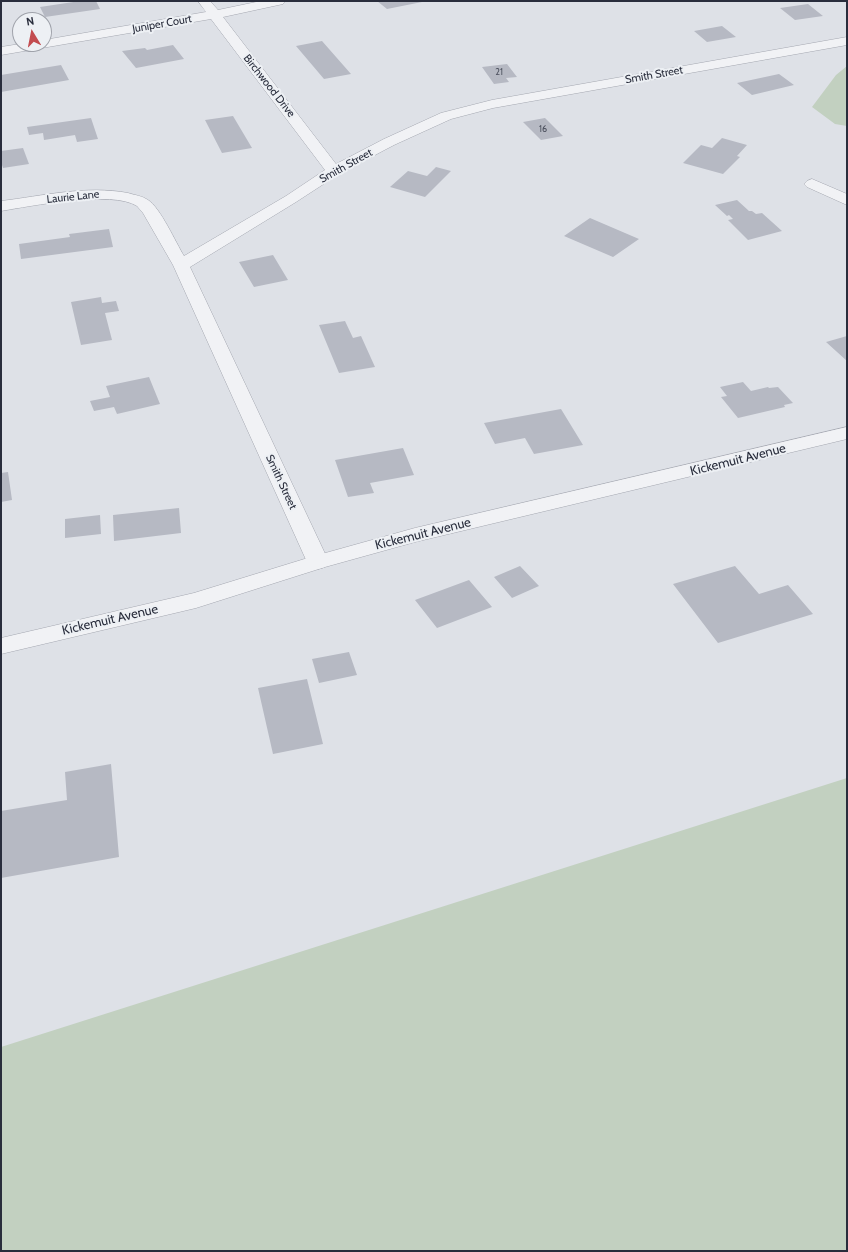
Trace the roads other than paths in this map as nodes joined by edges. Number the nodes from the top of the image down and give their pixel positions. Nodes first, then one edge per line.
1 (204, 1) edge
2 (279, 1) edge
3 (214, 15) junction
4 (847, 41) edge
5 (52, 43) edge
6 (12, 49) edge
7 (1, 51) edge
8 (334, 171) junction
9 (812, 184) dead end
10 (847, 200) edge
11 (1, 206) edge
12 (181, 265) junction
13 (847, 433) edge
14 (318, 562) junction
15 (1, 646) edge

1 - 3 street, Birchwood Drive
2 - 3 street, Juniper Court
3 - 5 street, Juniper Court
3 - 8 street, Birchwood Drive
4 - 8 street, Smith Street
6 - 7 street, Juniper Court
8 - 12 street, Smith Street
9 - 10 street
11 - 12 street, Laurie Lane
12 - 14 street, Smith Street
13 - 14 street, Kickemuit Avenue
14 - 15 street, Kickemuit Avenue

